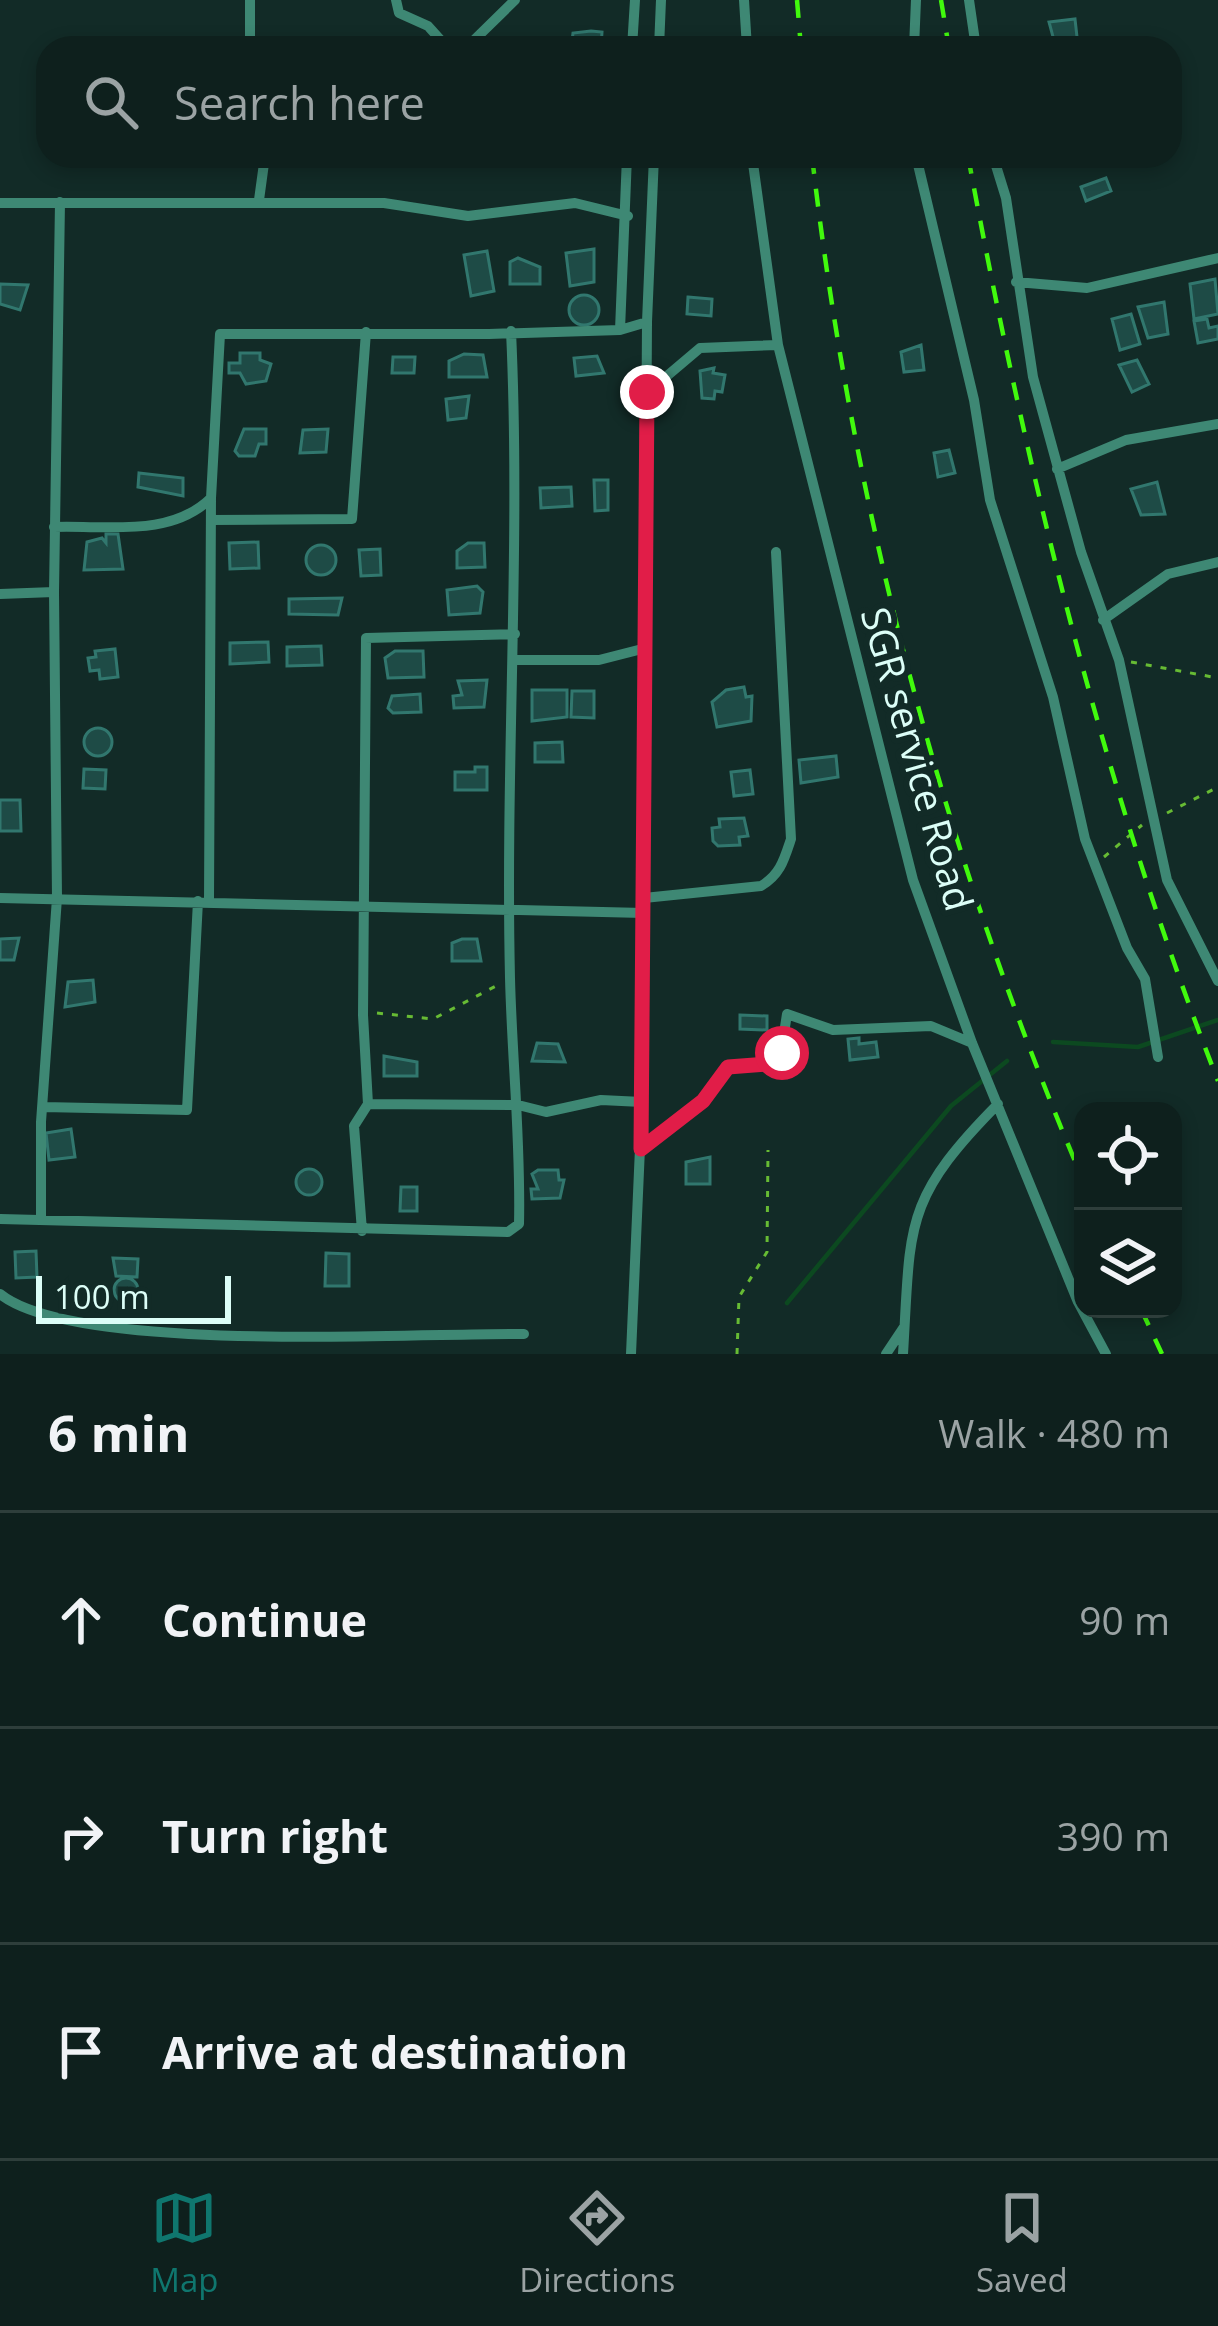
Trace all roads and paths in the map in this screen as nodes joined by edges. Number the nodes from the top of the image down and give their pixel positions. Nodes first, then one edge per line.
1 (250, 0) edge
2 (396, 0) edge
3 (515, 0) edge
4 (635, 0) edge
5 (661, 0) edge
6 (745, 0) edge
7 (916, 0) edge
8 (968, 0) edge
9 (250, 36) edge
10 (437, 36) edge
11 (477, 36) edge
12 (633, 36) edge
13 (660, 36) edge
14 (746, 36) edge
15 (914, 36) edge
16 (974, 36) edge
17 (263, 168) edge
18 (627, 168) edge
19 (653, 168) edge
20 (754, 168) edge
21 (919, 168) edge
22 (997, 168) edge
23 (259, 200) junction
24 (60, 202) junction
25 (0, 203) edge
26 (628, 216) junction
27 (1218, 258) edge
28 (1016, 281) junction
29 (647, 322) junction
30 (620, 330) junction
31 (366, 332) junction
32 (511, 332) junction
33 (778, 345) junction
34 (647, 392) junction
35 (1218, 424) edge
36 (1057, 469) junction
37 (211, 498) junction
38 (211, 520) junction
39 (54, 527) junction
40 (776, 553) dead end
41 (1218, 562) edge
42 (54, 592) junction
43 (0, 594) edge
44 (1103, 620) junction
45 (515, 634) junction
46 (646, 648) junction
47 (514, 660) junction
48 (1119, 660) junction
49 (1218, 678) edge
50 (1218, 787) edge
51 (1153, 818) junction
52 (1095, 867) junction
53 (0, 898) edge
54 (57, 898) junction
55 (644, 898) junction
56 (203, 901) junction
57 (365, 904) junction
58 (511, 907) junction
59 (644, 913) junction
60 (510, 979) junction
61 (1218, 981) edge
62 (363, 1015) junction
63 (972, 1043) junction
64 (1158, 1057) dead end
65 (642, 1102) junction
66 (368, 1104) junction
67 (998, 1104) junction
68 (518, 1106) junction
69 (43, 1107) junction
70 (641, 1149) junction
71 (768, 1150) dead end
72 (0, 1219) edge
73 (41, 1220) junction
74 (362, 1231) junction
75 (0, 1294) edge
76 (904, 1327) junction
77 (524, 1334) dead end
78 (631, 1354) edge
79 (737, 1354) edge
80 (886, 1354) edge
81 (903, 1354) edge
82 (1106, 1354) edge

1 - 9 street
2 - 10 street
3 - 11 street
4 - 12 street
5 - 13 street
6 - 14 street
7 - 15 street
8 - 16 street
17 - 23 street
18 - 26 street
19 - 29 street
20 - 33 street, SGR service Road
21 - 52 street
22 - 28 street
23 - 24 street
23 - 26 street
24 - 25 street
24 - 39 street
26 - 30 street
27 - 28 street
28 - 36 street
29 - 30 street
29 - 34 street
30 - 32 street
31 - 32 street
31 - 37 street
31 - 38 street
32 - 45 street
33 - 34 street
33 - 63 street, SGR service Road
34 - 46 street
35 - 36 street
36 - 44 street
37 - 38 street
37 - 39 street
38 - 56 street
39 - 42 street
40 - 55 street
41 - 44 street
42 - 43 street
42 - 54 street
44 - 48 street
45 - 47 street
45 - 57 street
46 - 47 street
46 - 55 street
47 - 58 street
48 - 49 path
48 - 51 street
50 - 51 path
51 - 52 path
51 - 61 street
52 - 64 street
53 - 54 street
54 - 56 street
54 - 69 street
55 - 59 street
56 - 57 street
56 - 69 street
57 - 58 street
57 - 62 street
58 - 59 street
58 - 60 street
59 - 65 street
60 - 62 path
60 - 68 street
62 - 66 street
63 - 67 street, SGR service Road
63 - 70 street
65 - 68 street
65 - 70 street
66 - 68 street
66 - 74 street
67 - 76 street
67 - 82 street, SGR service Road
68 - 74 street
69 - 73 street
70 - 78 street
71 - 79 path
72 - 73 street
73 - 74 street
75 - 77 street
76 - 80 street
76 - 81 street

